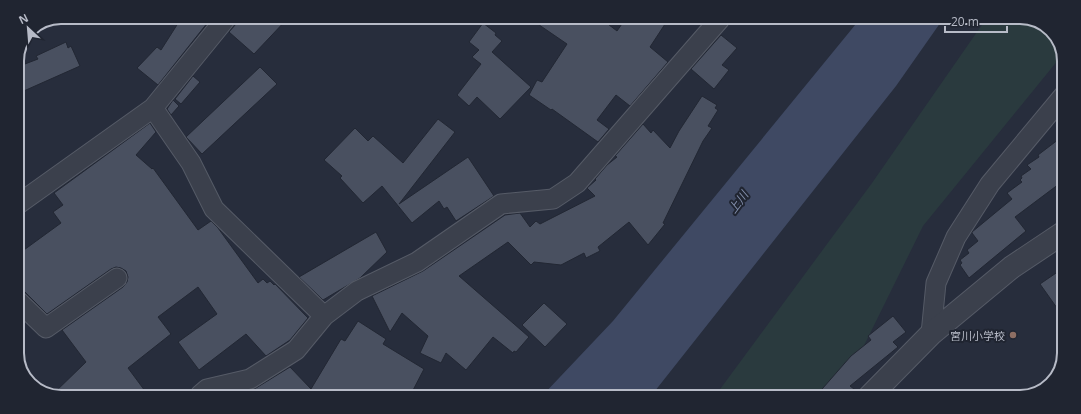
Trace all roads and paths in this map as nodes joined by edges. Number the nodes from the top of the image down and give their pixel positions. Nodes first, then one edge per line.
1 (221, 24) edge
2 (716, 24) edge
3 (1057, 103) edge
4 (153, 108) junction
5 (24, 200) edge
6 (1057, 237) edge
7 (117, 278) dead end
8 (24, 307) edge
9 (324, 316) junction
10 (931, 334) junction
11 (206, 390) edge
12 (876, 390) edge

1 - 4 street
2 - 9 street
3 - 10 street
4 - 5 street
4 - 9 street
6 - 10 street
7 - 8 street
9 - 11 street
10 - 12 street

